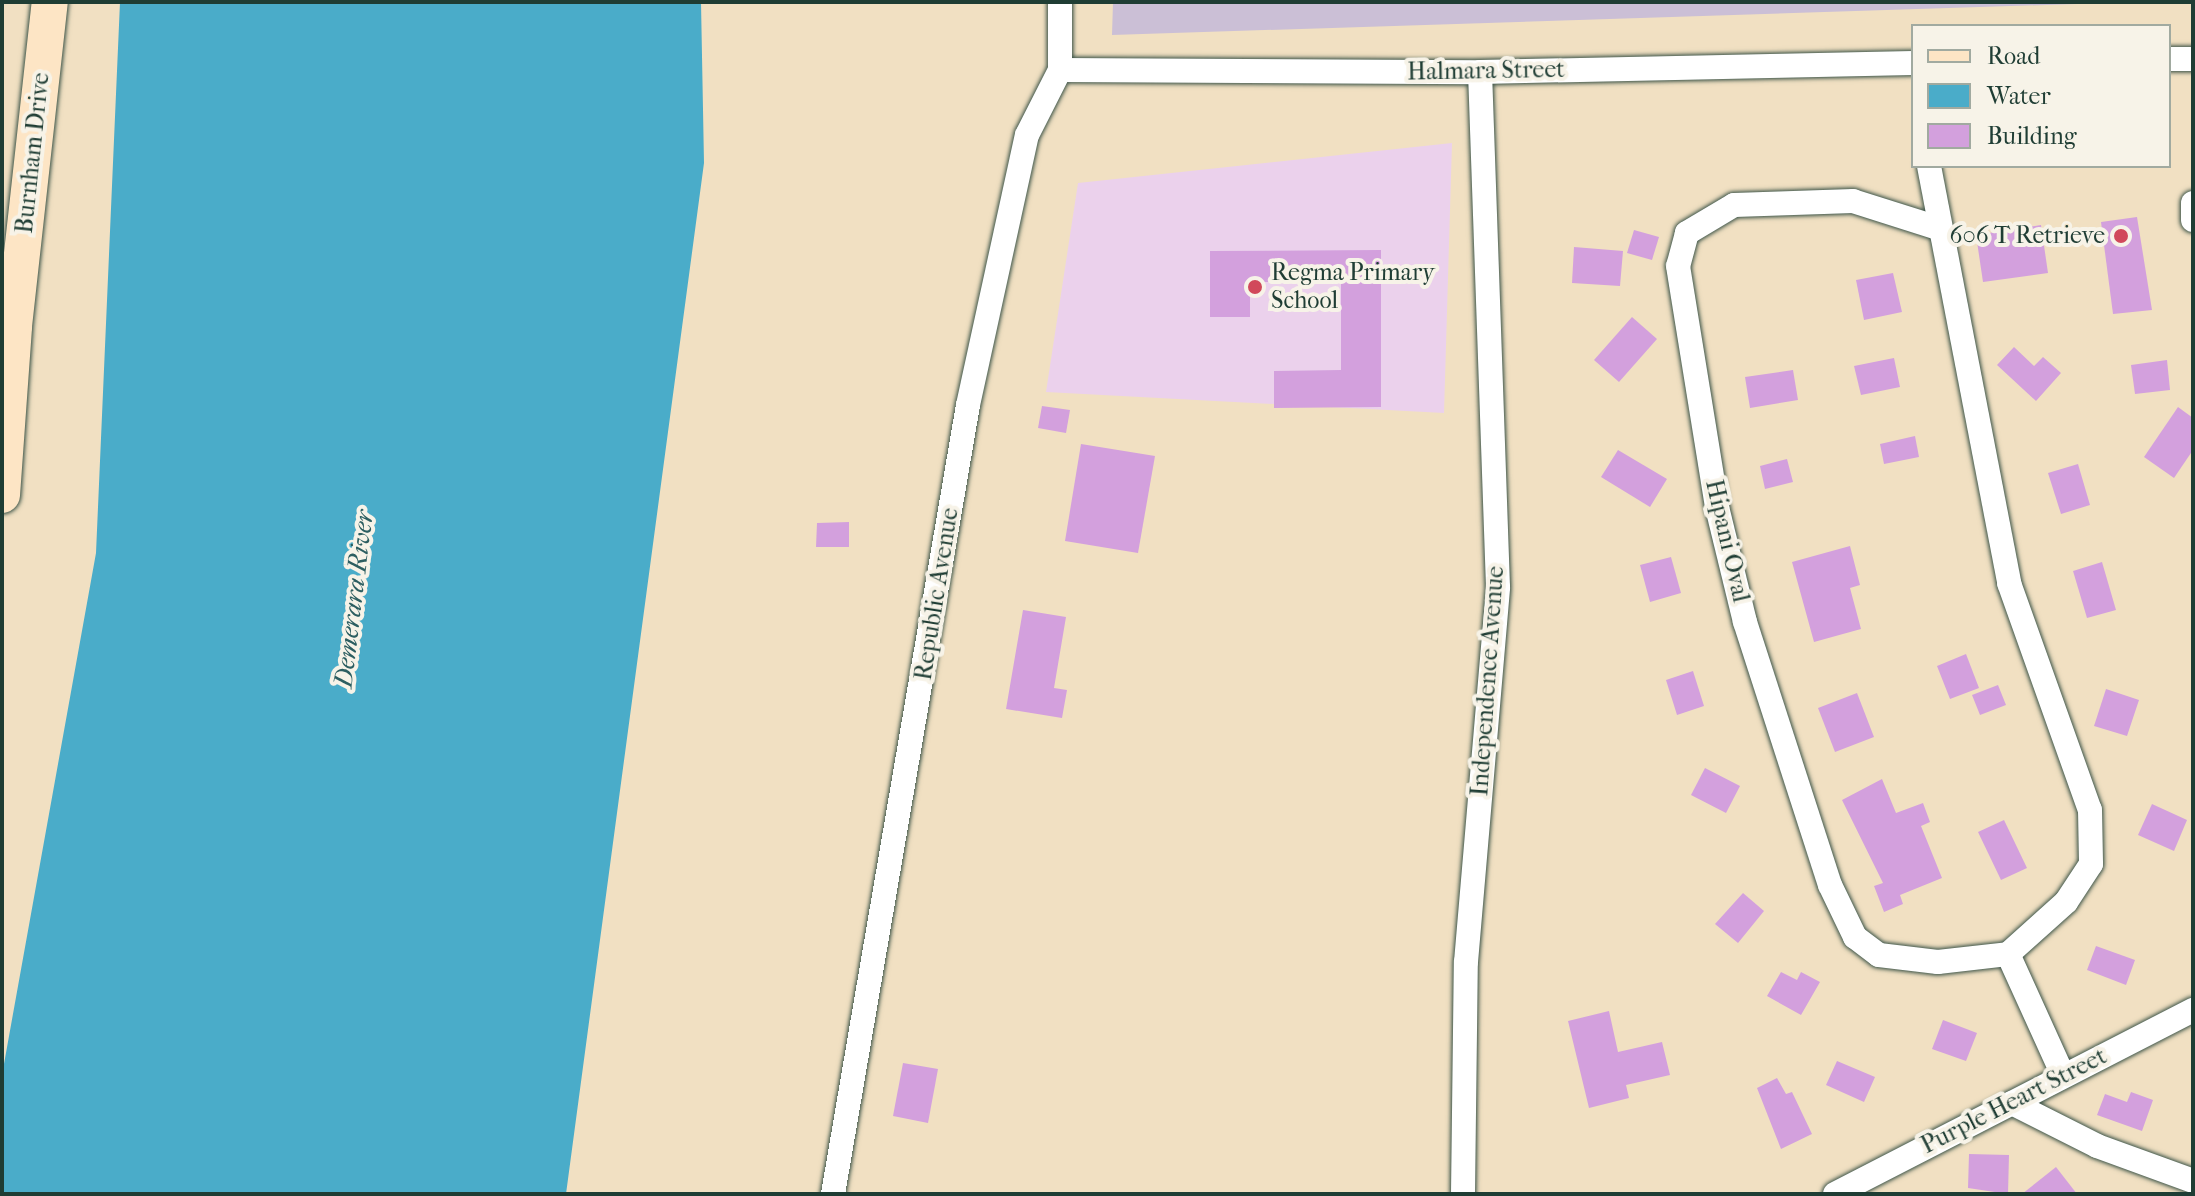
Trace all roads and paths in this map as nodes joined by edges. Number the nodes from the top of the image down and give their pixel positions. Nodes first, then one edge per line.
1 (50, 2) edge
2 (1060, 2) edge
3 (2171, 59) edge
4 (2193, 59) edge
5 (1911, 63) edge
6 (1060, 70) junction
7 (1480, 72) junction
8 (1929, 168) edge
9 (2193, 203) edge
10 (2193, 220) edge
11 (1938, 228) junction
12 (2, 495) edge
13 (2008, 954) junction
14 (2193, 1010) edge
15 (2063, 1075) junction
16 (2012, 1103) junction
17 (2193, 1181) edge
18 (833, 1194) edge
19 (1463, 1194) edge
20 (1835, 1194) edge

1 - 12 street, Burnham Drive
2 - 6 street, Republic Avenue
3 - 4 street
5 - 7 street, Halmara Street
6 - 7 street, Halmara Street
6 - 18 street, Republic Avenue
7 - 19 street, Independence Avenue
8 - 11 street
9 - 10 street
11 - 13 street
11 - 13 street, Hipani Oval
13 - 15 street
14 - 15 street, Purple Heart Street
15 - 16 street, Purple Heart Street
16 - 17 street
16 - 20 street, Purple Heart Street

